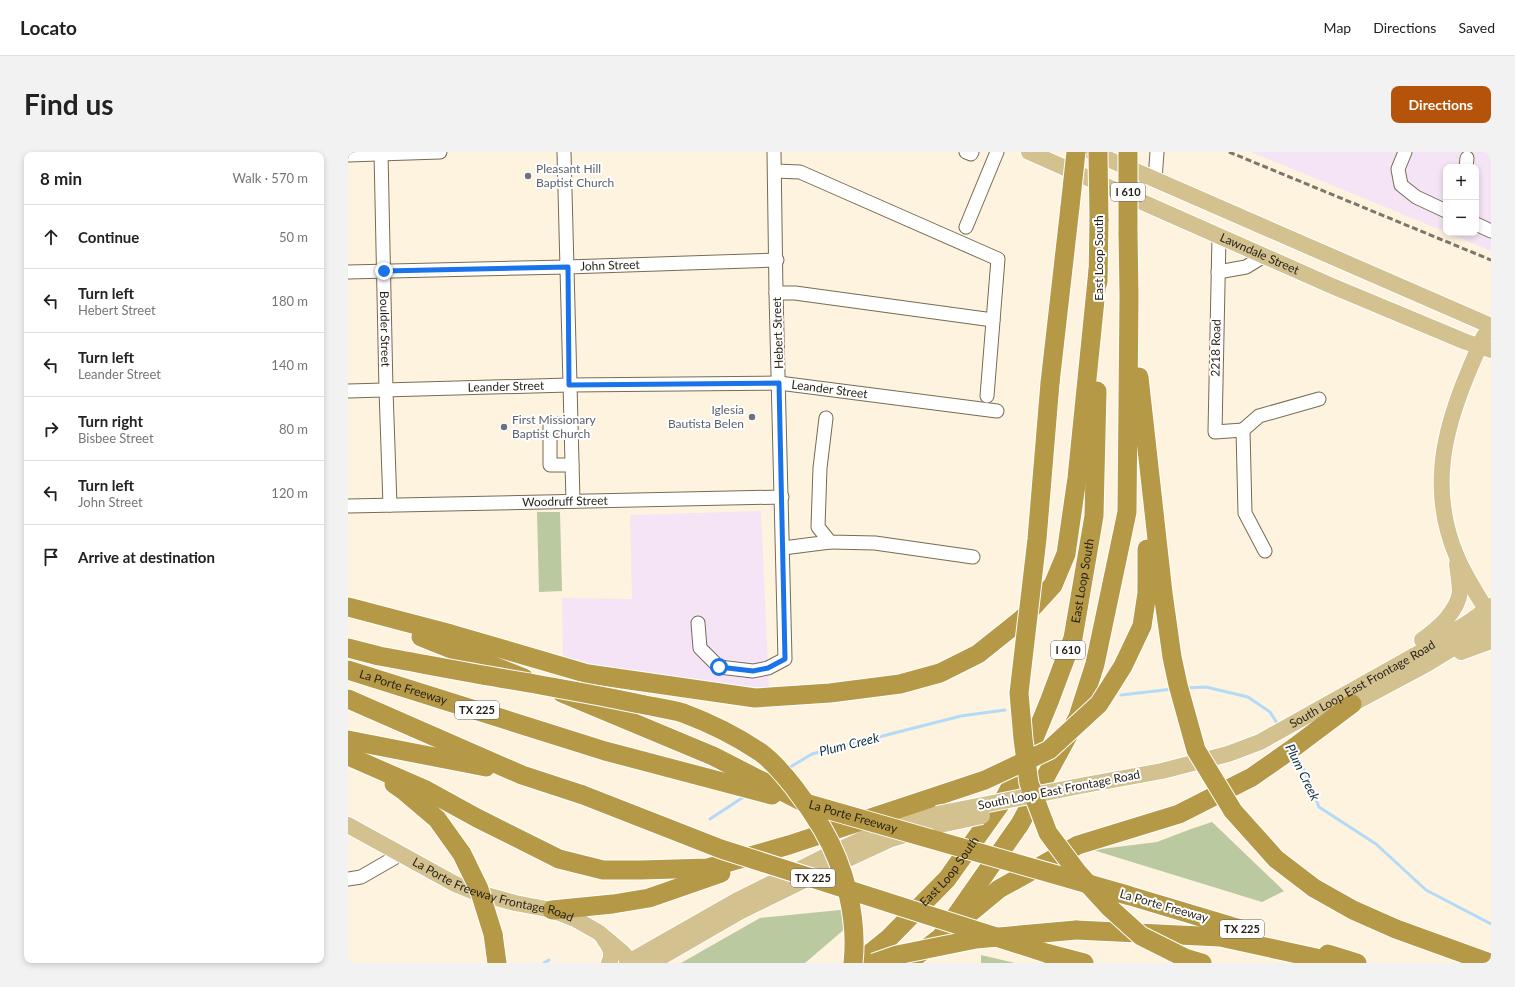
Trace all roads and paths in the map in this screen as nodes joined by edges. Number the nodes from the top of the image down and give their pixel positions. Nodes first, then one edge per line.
1 (440, 152) edge
2 (564, 152) edge
3 (774, 152) edge
4 (966, 152) edge
5 (972, 152) edge
6 (996, 152) edge
7 (1029, 152) edge
8 (1076, 152) edge
9 (1092, 152) edge
10 (1098, 152) edge
11 (1128, 152) edge
12 (1157, 152) edge
13 (1405, 152) edge
14 (381, 153) edge
15 (348, 155) edge
16 (775, 171) junction
17 (1155, 180) junction
18 (1197, 197) junction
19 (1443, 210) edge
20 (1187, 222) junction
21 (1479, 225) edge
22 (966, 227) dead end
23 (1491, 231) edge
24 (1219, 236) junction
25 (1264, 256) junction
26 (776, 260) junction
27 (1342, 262) junction
28 (568, 267) junction
29 (1098, 270) junction
30 (384, 271) junction
31 (348, 272) edge
32 (1218, 272) junction
33 (1332, 286) junction
34 (776, 293) junction
35 (1129, 295) junction
36 (993, 320) junction
37 (1490, 326) edge
38 (1485, 348) edge
39 (779, 383) junction
40 (569, 385) junction
41 (386, 390) junction
42 (348, 391) edge
43 (987, 396) dead end
44 (1319, 399) dead end
45 (997, 411) dead end
46 (826, 418) dead end
47 (570, 424) junction
48 (1243, 430) junction
49 (572, 465) junction
50 (782, 497) junction
51 (573, 501) junction
52 (390, 505) junction
53 (348, 506) edge
54 (830, 542) junction
55 (782, 548) junction
56 (1265, 551) dead end
57 (973, 556) dead end
58 (1457, 559) junction
59 (1155, 593) junction
60 (348, 607) edge
61 (1489, 611) edge
62 (698, 623) dead end
63 (1491, 625) edge
64 (1491, 641) edge
65 (348, 648) edge
66 (1427, 664) junction
67 (348, 670) edge
68 (1355, 696) junction
69 (348, 700) edge
70 (1310, 726) junction
71 (348, 740) edge
72 (350, 757) edge
73 (522, 775) junction
74 (805, 803) junction
75 (939, 819) junction
76 (348, 825) edge
77 (789, 845) junction
78 (400, 854) junction
79 (348, 879) edge
80 (552, 910) junction
81 (598, 932) junction
82 (941, 937) junction
83 (630, 962) edge
84 (497, 963) edge
85 (609, 963) edge
86 (651, 963) edge
87 (853, 963) edge
88 (858, 963) edge
89 (874, 963) edge
90 (907, 963) edge
91 (1084, 963) edge
92 (1202, 963) edge
93 (1339, 963) edge
94 (1358, 963) edge
95 (1490, 963) edge

1 - 14 street
2 - 28 street
3 - 16 street, Hebert Street
4 - 5 street
6 - 22 street
7 - 20 main road, Lawndale Street
8 - 92 highway, bridge
9 - 17 main road
10 - 29 highway, East Loop South / I 610, bridge
11 - 35 highway, I 610, bridge
12 - 17 street
13 - 19 street
14 - 15 street
14 - 30 street, Boulder Street
16 - 26 street, Hebert Street
16 - 36 street
17 - 18 main road
18 - 20 main road
18 - 27 main road
20 - 24 main road, Lawndale Street
21 - 23 street
24 - 25 main road, Lawndale Street
24 - 32 street, 2218 Road
25 - 32 street
25 - 33 main road, Lawndale Street
26 - 28 street, John Street
26 - 34 street, Hebert Street
27 - 33 main road
27 - 37 main road
28 - 30 street, John Street
28 - 40 street
29 - 60 highway
29 - 88 highway, East Loop South / I 610
30 - 31 street, John Street
30 - 41 street, Boulder Street
32 - 48 street, 2218 Road
33 - 38 main road, Lawndale Street
34 - 36 street
34 - 39 street, Hebert Street
35 - 59 highway
35 - 82 highway, I 610
36 - 43 street
37 - 38 main road
38 - 58 main road
39 - 40 street, Leander Street
39 - 45 street, Leander Street
39 - 50 street, Hebert Street
40 - 41 street, Leander Street
40 - 47 street
41 - 42 street, Leander Street
41 - 52 street, Boulder Street
44 - 48 street
46 - 54 street
47 - 49 street
47 - 49 street
48 - 56 street
49 - 51 street
50 - 51 street, Woodruff Street
50 - 55 street, Hebert Street
51 - 52 street, Woodruff Street
52 - 53 street, Woodruff Street
54 - 55 street
54 - 57 street
55 - 62 street, Hebert Street
58 - 61 main road
58 - 68 main road
59 - 77 highway, bridge
59 - 95 highway, bridge
60 - 74 highway
61 - 68 main road, South Loop East Frontage Road
63 - 66 main road, South Loop East Frontage Road
64 - 66 main road
65 - 87 highway, bridge
66 - 68 main road, South Loop East Frontage Road
67 - 74 highway, La Porte Freeway / TX 225
68 - 70 highway
69 - 73 highway, TX 225
70 - 75 main road, South Loop East Frontage Road, bridge
70 - 82 highway
71 - 73 highway
72 - 77 highway
72 - 84 highway, bridge
73 - 91 highway, TX 225, bridge
74 - 94 highway, La Porte Freeway / TX 225, bridge
75 - 83 main road, South Loop East Frontage Road
75 - 86 main road, South Loop East Frontage Road
76 - 78 main road, La Porte Freeway Frontage Road
77 - 80 highway
78 - 79 street
78 - 80 main road, La Porte Freeway Frontage Road
80 - 81 main road, La Porte Freeway Frontage Road
81 - 83 main road, La Porte Freeway Frontage Road
81 - 85 main road
82 - 90 highway, I 610
89 - 93 highway, bridge

